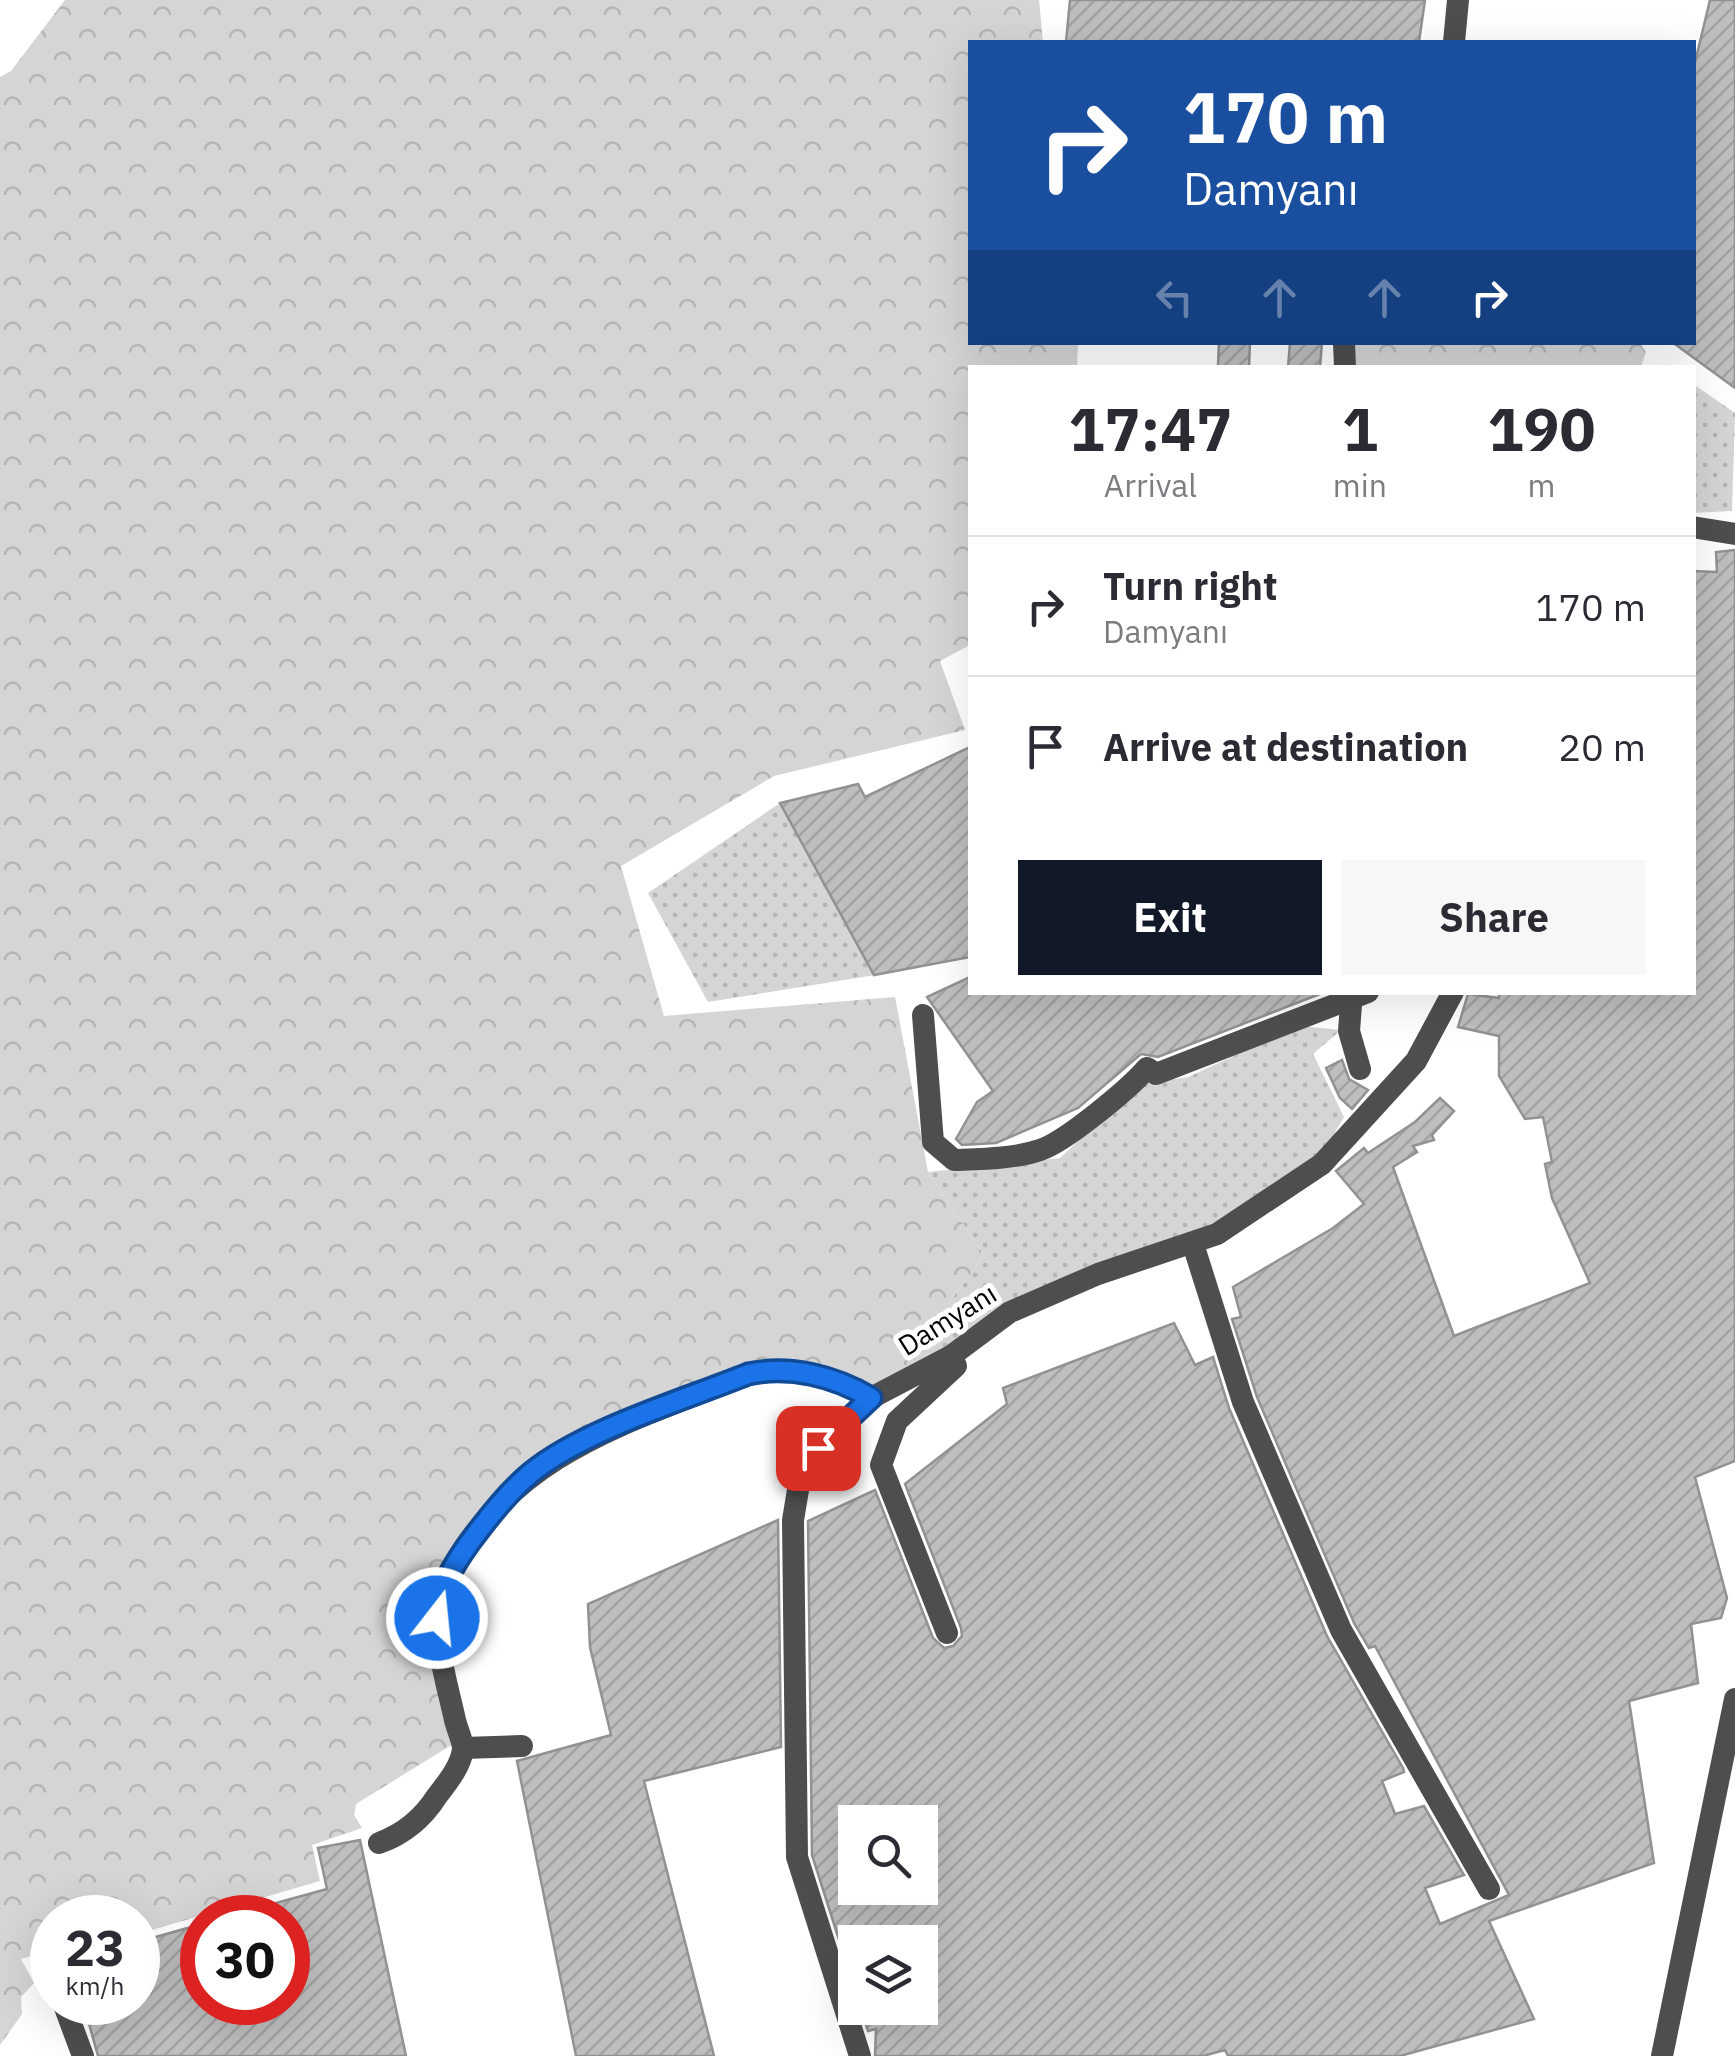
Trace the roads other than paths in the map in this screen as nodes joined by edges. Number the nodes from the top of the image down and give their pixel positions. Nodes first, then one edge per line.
1 (1458, 0) edge
2 (1454, 40) edge
3 (1696, 528) edge
4 (1735, 534) edge
5 (1355, 995) edge
6 (1357, 995) edge
7 (1451, 995) edge
8 (923, 1015) dead end
9 (1360, 1070) dead end
10 (1193, 1244) junction
11 (951, 1356) junction
12 (871, 1398) junction
13 (948, 1634) dead end
14 (1735, 1698) edge
15 (522, 1746) dead end
16 (463, 1748) junction
17 (379, 1843) dead end
18 (1489, 1889) dead end
19 (71, 2025) edge
20 (83, 2056) edge
21 (860, 2056) edge
22 (1662, 2056) edge

1 - 2 street
3 - 4 street
5 - 8 street
6 - 9 street
7 - 10 street, Damyanı
10 - 11 street, Damyanı
10 - 18 street
11 - 12 street, Damyanı
11 - 13 street
12 - 16 street
12 - 21 street, Damyanı
14 - 22 street
15 - 16 street
16 - 17 street
19 - 20 street

